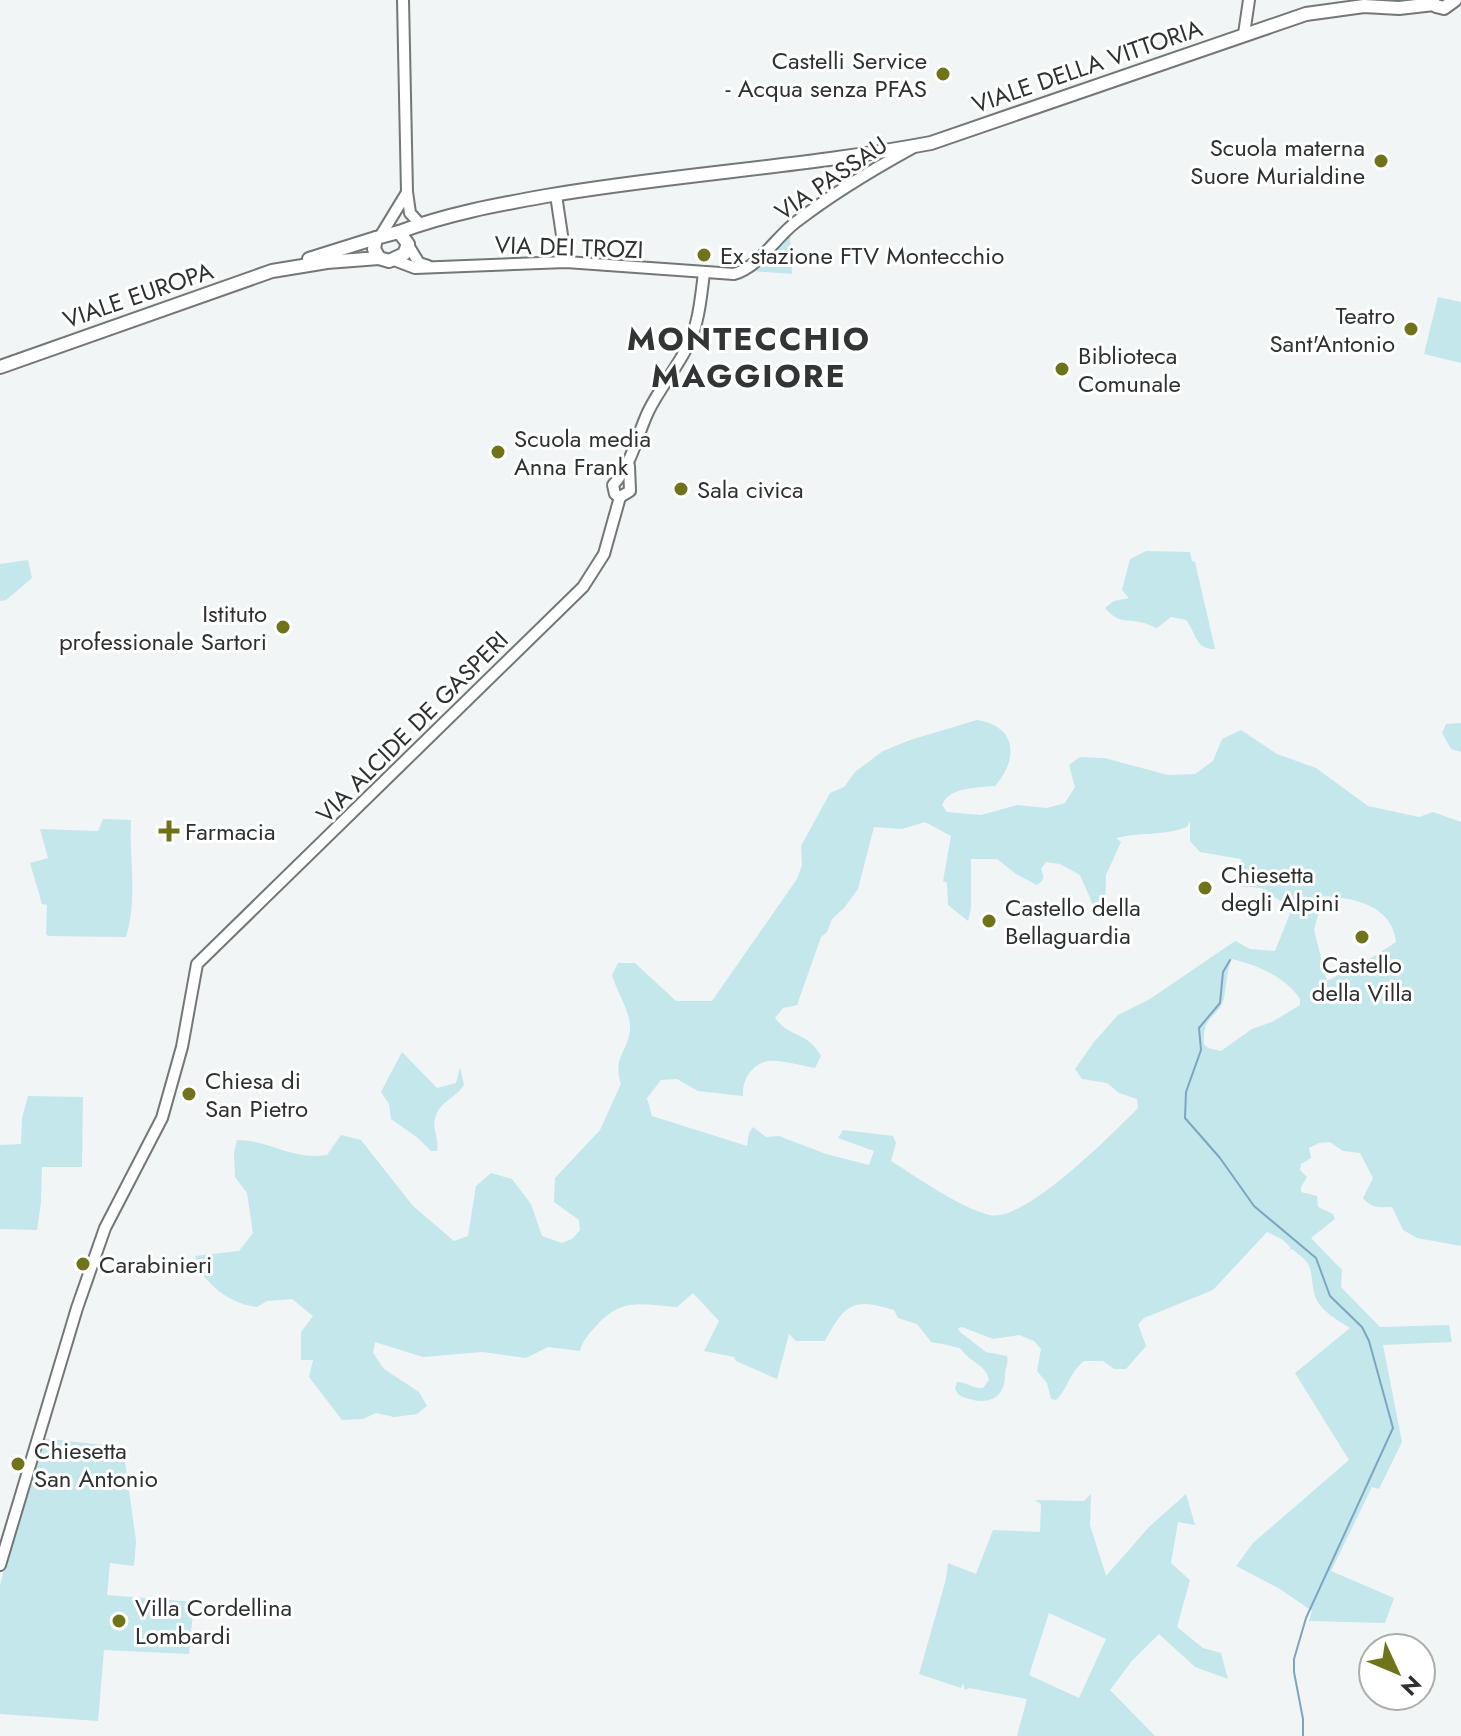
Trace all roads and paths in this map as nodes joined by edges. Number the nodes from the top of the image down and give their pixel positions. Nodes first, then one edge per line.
1 (403, 0) edge
2 (1249, 0) edge
3 (1433, 2) edge
4 (1416, 3) edge
5 (1455, 5) edge
6 (1244, 34) junction
7 (916, 146) junction
8 (606, 186) junction
9 (407, 192) junction
10 (556, 195) junction
11 (514, 202) junction
12 (394, 214) junction
13 (424, 223) junction
14 (398, 232) junction
15 (379, 236) junction
16 (408, 245) junction
17 (379, 258) junction
18 (394, 260) junction
19 (566, 262) junction
20 (434, 266) junction
21 (291, 267) junction
22 (704, 273) junction
23 (0, 367) edge
24 (0, 1565) edge

1 - 9 street
2 - 6 street
3 - 4 main road, VIALE DELLA VITTORIA
3 - 5 main road, VIALE DELLA VITTORIA
4 - 6 main road, VIALE DELLA VITTORIA
6 - 7 main road, VIALE DELLA VITTORIA
7 - 8 main road, VIALE EUROPA
7 - 22 street, VIA PASSAU
8 - 10 main road, VIALE EUROPA
8 - 11 main road, VIALE EUROPA
9 - 12 street
9 - 13 street
10 - 11 main road, VIALE EUROPA
10 - 19 street
11 - 13 main road, VIALE EUROPA
12 - 14 street
12 - 15 street
13 - 14 main road, VIALE EUROPA
13 - 16 main road, VIALE EUROPA
14 - 15 main road, VIALE EUROPA
14 - 16 main road
15 - 17 main road
15 - 21 main road, VIALE EUROPA
16 - 18 main road, VIALE EUROPA
16 - 20 street
17 - 18 main road, VIALE EUROPA
17 - 21 main road, VIALE EUROPA
18 - 20 street, VIA DEI TROZI
19 - 20 street, VIA DEI TROZI
19 - 22 street, VIA DEI TROZI
21 - 23 main road, VIALE EUROPA
22 - 24 street, VIA ALCIDE DE GASPERI

